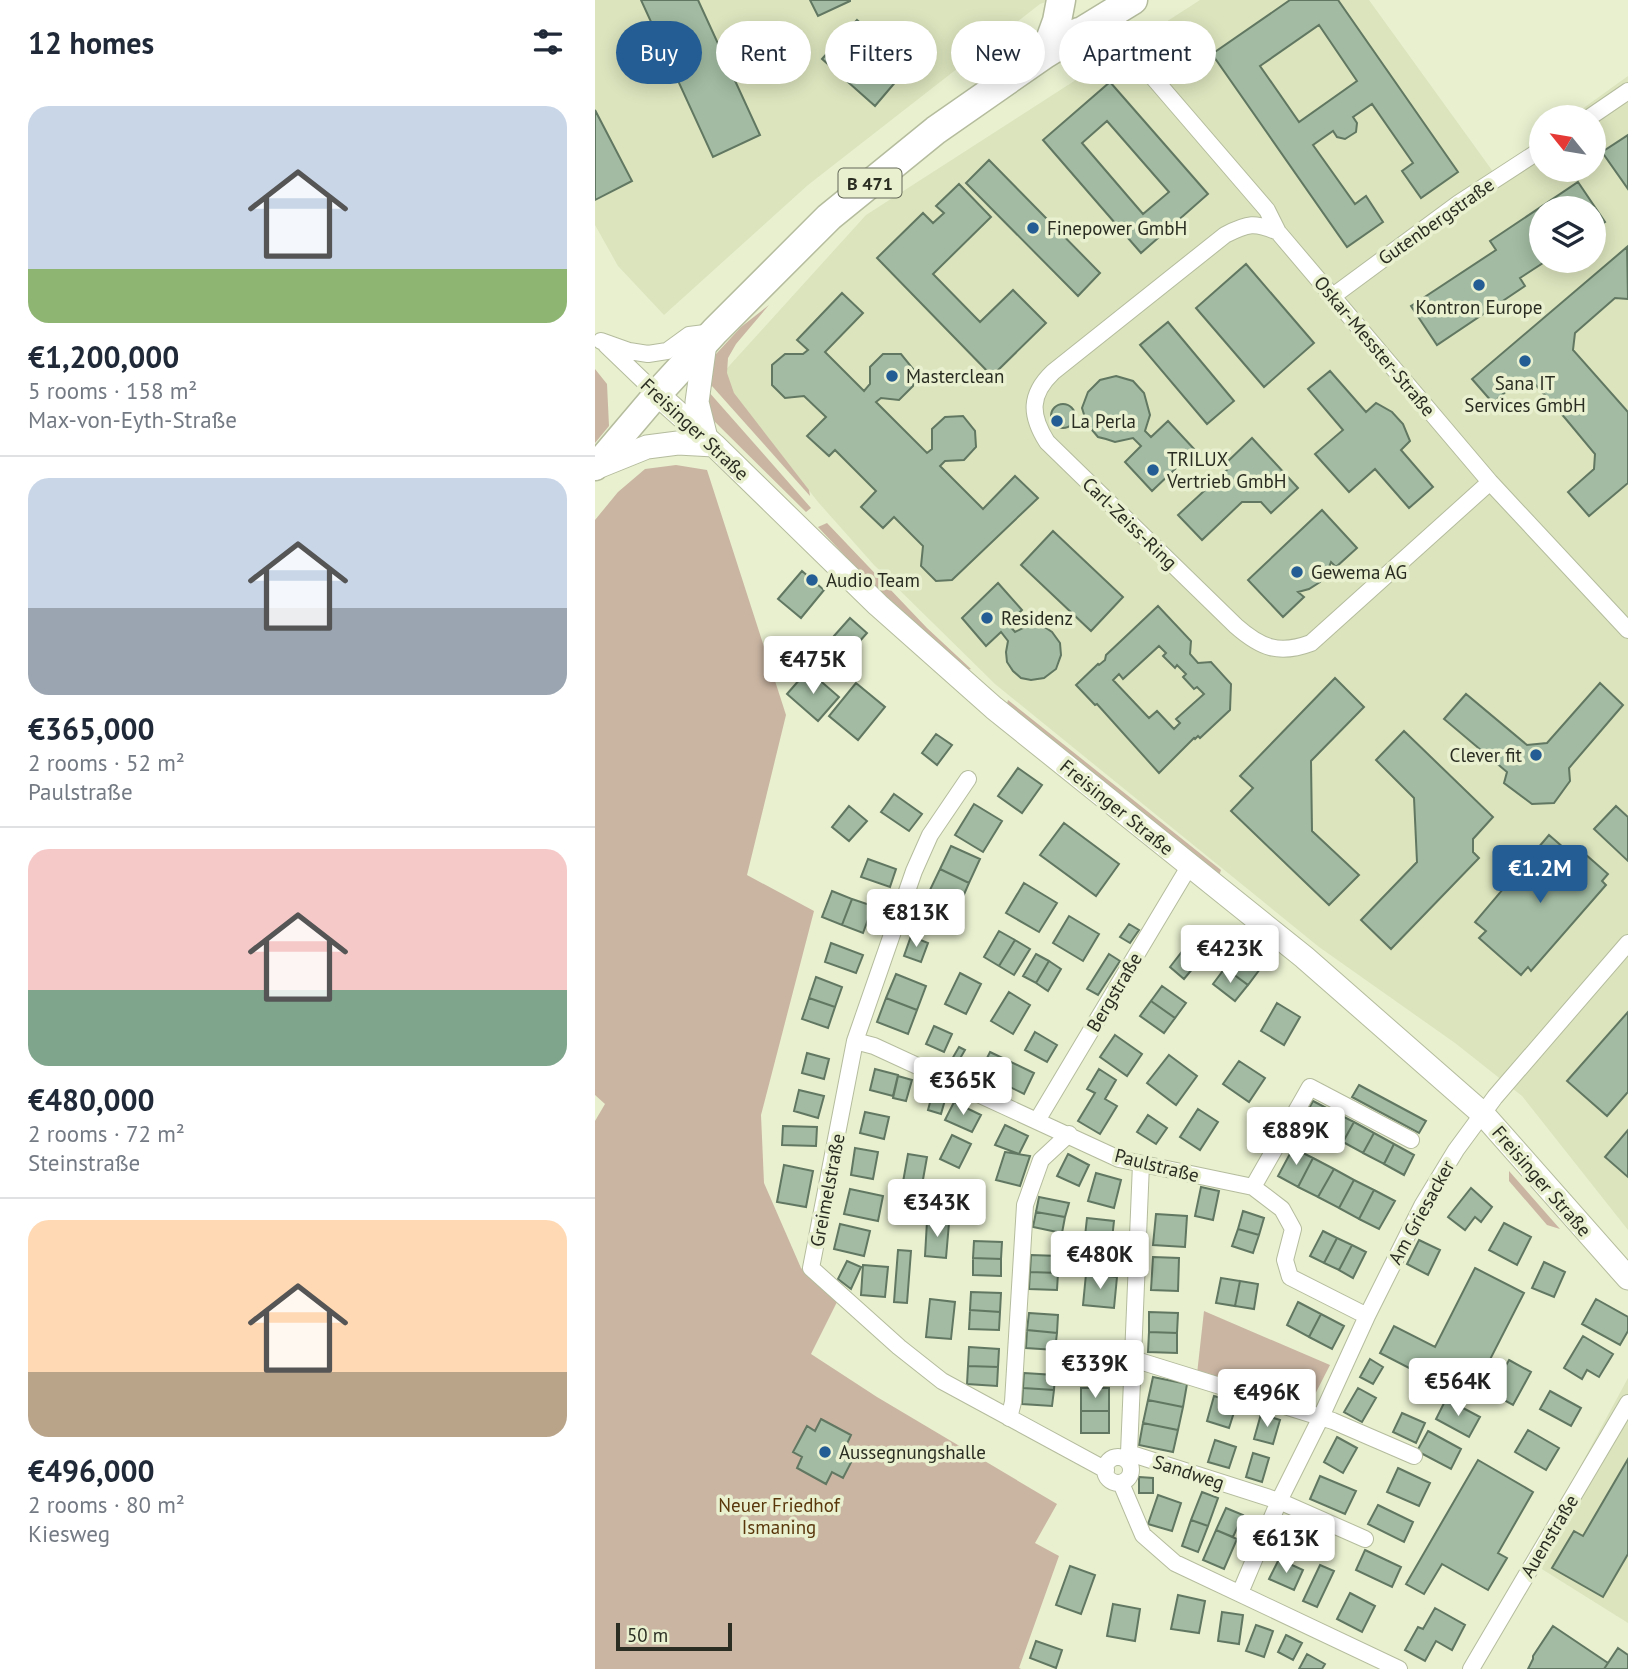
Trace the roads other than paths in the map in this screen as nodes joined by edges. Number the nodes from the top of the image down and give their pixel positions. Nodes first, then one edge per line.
1 (1061, 0) edge
2 (1132, 0) edge
3 (1097, 21) edge
4 (1059, 45) edge
5 (1045, 54) joint
6 (1002, 84) edge
7 (1159, 84) edge
8 (1628, 91) edge
9 (1607, 105) edge
10 (1529, 157) edge
11 (1278, 232) junction
12 (1333, 296) junction
13 (598, 337) edge
14 (710, 337) junction
15 (657, 394) junction
16 (710, 441) junction
17 (595, 467) edge
18 (1490, 482) junction
19 (1628, 630) edge
20 (968, 779) dead end
21 (1190, 865) junction
22 (1628, 943) edge
23 (855, 1041) junction
24 (1483, 1114) junction
25 (1038, 1119) junction
26 (1069, 1134) junction
27 (1411, 1140) dead end
28 (1141, 1164) junction
29 (1253, 1187) junction
30 (1628, 1278) edge
31 (1367, 1315) junction
32 (1133, 1359) junction
33 (1628, 1403) edge
34 (1009, 1418) junction
35 (1320, 1419) junction
36 (1128, 1456) junction
37 (1414, 1456) dead end
38 (1106, 1470) junction
39 (1121, 1483) junction
40 (1279, 1501) junction
41 (1365, 1539) dead end
42 (1240, 1593) junction
43 (1399, 1669) edge
44 (1471, 1669) edge

1 - 5 highway
2 - 3 highway, B 471
4 - 5 highway, B 471
6 - 14 highway, B 471
7 - 11 street, Oskar-Messter-Straße
8 - 9 street
10 - 12 street, Gutenbergstraße
11 - 12 street, Oskar-Messter-Straße
11 - 18 street, Carl-Zeiss-Ring
12 - 18 street, Oskar-Messter-Straße
13 - 14 street, Freisinger Straße
13 - 15 street, Freisinger Straße
14 - 15 highway, B 471
14 - 16 main road
15 - 16 main road, Freisinger Straße
15 - 17 main road, B 471
16 - 17 main road
16 - 21 main road, Freisinger Straße
18 - 19 street, Oskar-Messter-Straße
20 - 23 street, Greimelstraße
21 - 24 main road, Freisinger Straße
21 - 25 street, Bergstraße
22 - 24 street, Am Griesacker
23 - 25 street, Paulstraße
23 - 34 street, Greimelstraße
24 - 30 main road, Freisinger Straße
24 - 31 street, Am Griesacker
25 - 26 street, Paulstraße
26 - 28 street, Paulstraße
26 - 34 street
27 - 29 street
28 - 29 street, Paulstraße
28 - 32 street
29 - 31 street
31 - 35 street, Am Griesacker
32 - 35 street
32 - 36 street
33 - 44 street, Auenstraße
34 - 38 street, Greimelstraße
35 - 37 street
35 - 40 street, Am Griesacker
36 - 38 street
36 - 39 street
36 - 40 street, Sandweg
38 - 39 street
39 - 42 street
40 - 41 street, Sandweg
40 - 42 street, Am Griesacker
42 - 43 street

